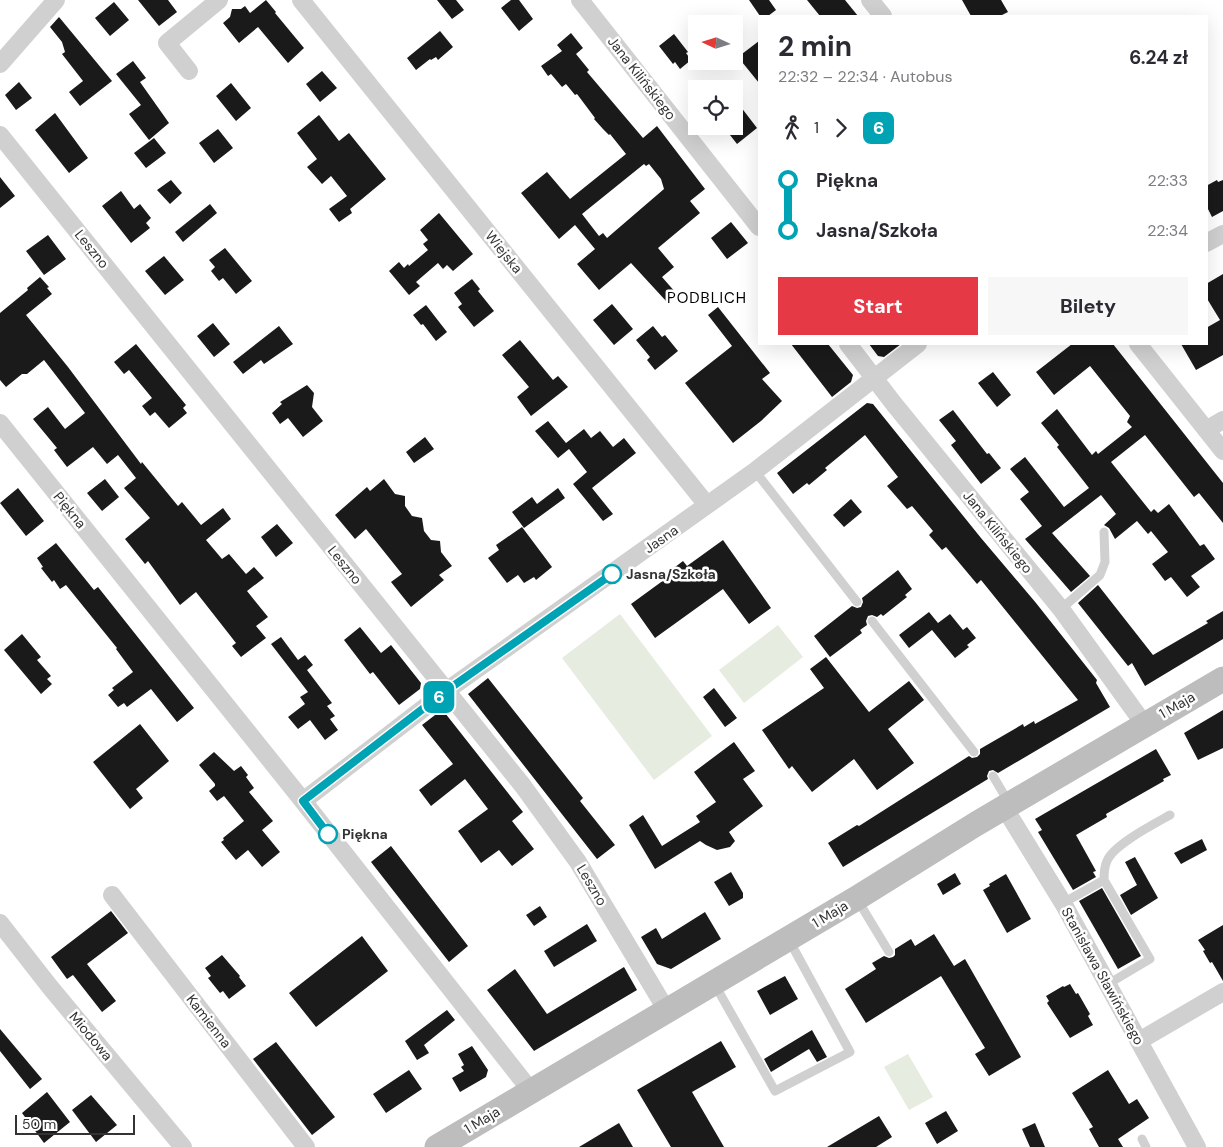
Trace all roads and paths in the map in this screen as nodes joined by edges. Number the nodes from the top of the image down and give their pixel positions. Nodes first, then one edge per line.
1 (56, 0) edge
2 (219, 0) edge
3 (301, 0) edge
4 (580, 0) edge
5 (870, 0) edge
6 (882, 15) edge
7 (0, 64) edge
8 (189, 71) dead end
9 (0, 135) edge
10 (758, 226) edge
11 (1223, 234) edge
12 (1208, 242) edge
13 (849, 345) edge
14 (917, 345) edge
15 (1139, 345) edge
16 (874, 378) junction
17 (1223, 420) edge
18 (0, 423) edge
19 (1206, 430) junction
20 (1223, 452) edge
21 (755, 470) junction
22 (707, 505) junction
23 (1104, 532) dead end
24 (857, 602) dead end
25 (1062, 609) junction
26 (872, 621) dead end
27 (1223, 679) edge
28 (446, 691) junction
29 (1144, 724) junction
30 (974, 752) dead end
31 (993, 776) dead end
32 (303, 801) junction
33 (1007, 806) junction
34 (1170, 815) dead end
35 (1104, 880) junction
36 (112, 895) dead end
37 (857, 898) junction
38 (1063, 903) junction
39 (0, 923) edge
40 (788, 938) junction
41 (889, 952) dead end
42 (714, 983) junction
43 (1108, 984) junction
44 (1223, 992) edge
45 (667, 1011) junction
46 (1139, 1041) junction
47 (531, 1091) junction
48 (1192, 1145) edge
49 (183, 1147) edge
50 (306, 1147) edge
51 (437, 1147) edge

1 - 7 street
2 - 8 street
3 - 22 street, Wiejska
4 - 10 street, Jana Kilińskiego
5 - 6 street
9 - 28 street, Leszno
11 - 12 street
13 - 16 street, Jana Kilińskiego
14 - 16 street, Jasna
15 - 19 street
16 - 21 street, Jasna
16 - 25 street, Jana Kilińskiego
17 - 19 street
18 - 32 street, Piękna
19 - 20 street
21 - 22 street, Jasna
21 - 24 lane
22 - 28 street, Jasna
23 - 25 lane
25 - 29 street, Jana Kilińskiego
26 - 30 lane
27 - 29 street, 1 Maja
28 - 32 street, Jasna
28 - 45 street, Leszno
29 - 33 street, 1 Maja
31 - 33 lane
32 - 47 street, Piękna
33 - 37 street, 1 Maja
33 - 38 street, Stanisława Sławińskiego
34 - 35 lane
35 - 38 lane
35 - 43 lane
36 - 50 street, Kamienna
37 - 40 street, 1 Maja
37 - 41 lane
38 - 43 street, Stanisława Sławińskiego
39 - 49 street, Miodowa
40 - 42 street, 1 Maja
40 - 42 lane
42 - 45 street, 1 Maja
43 - 46 street, Stanisława Sławińskiego
44 - 46 street
45 - 47 street, 1 Maja
46 - 48 street, Stanisława Sławińskiego
47 - 51 street, 1 Maja

